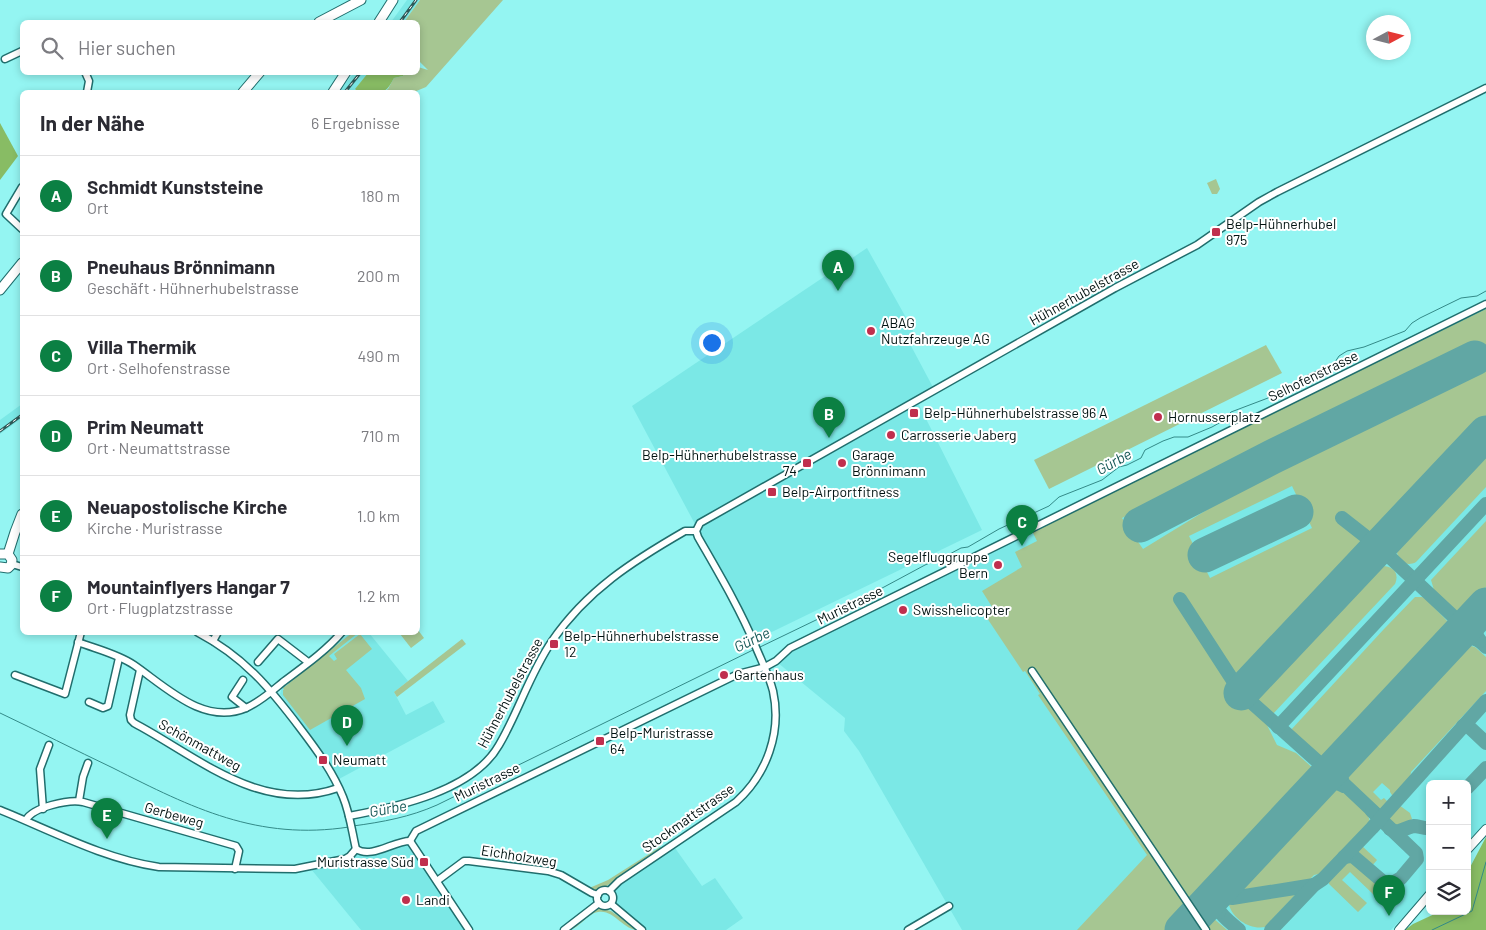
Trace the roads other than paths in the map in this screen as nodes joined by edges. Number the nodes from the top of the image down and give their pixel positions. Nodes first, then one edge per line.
1 (361, 0) edge
2 (393, 0) edge
3 (323, 20) edge
4 (380, 20) edge
5 (20, 52) edge
6 (6, 59) dead end
7 (86, 75) edge
8 (257, 75) edge
9 (344, 75) edge
10 (1486, 88) edge
11 (87, 90) edge
12 (245, 90) edge
13 (334, 90) edge
14 (20, 190) edge
15 (20, 227) edge
16 (20, 265) edge
17 (0, 290) edge
18 (1486, 304) edge
19 (20, 519) edge
20 (697, 528) junction
21 (4, 554) edge
22 (12, 564) junction
23 (963, 564) joint
24 (20, 567) edge
25 (1, 570) edge
26 (80, 635) edge
27 (202, 635) edge
28 (216, 635) edge
29 (339, 635) edge
30 (213, 641) junction
31 (78, 642) junction
32 (119, 658) junction
33 (258, 662) dead end
34 (308, 662) junction
35 (765, 667) junction
36 (140, 670) junction
37 (1032, 670) dead end
38 (15, 675) dead end
39 (243, 680) dead end
40 (272, 690) junction
41 (88, 702) dead end
42 (246, 708) junction
43 (50, 744) dead end
44 (88, 763) dead end
45 (338, 788) junction
46 (79, 801) junction
47 (43, 809) junction
48 (0, 810) edge
49 (350, 819) junction
50 (26, 820) junction
51 (1486, 829) edge
52 (410, 841) junction
53 (1471, 846) edge
54 (356, 849) junction
55 (235, 869) junction
56 (437, 881) junction
57 (609, 891) junction
58 (598, 895) junction
59 (1426, 898) edge
60 (599, 903) junction
61 (611, 904) junction
62 (949, 906) dead end
63 (469, 930) edge
64 (564, 930) edge
65 (642, 930) edge
66 (908, 930) edge
67 (1206, 930) edge
68 (1398, 930) edge

1 - 3 main road
2 - 4 main road
5 - 6 street
7 - 11 street
8 - 12 main road
9 - 13 main road
10 - 20 street, Hühnerhubelstrasse
14 - 15 street
16 - 17 main road
18 - 23 street, Selhofenstrasse
19 - 21 main road
20 - 35 street, Stockmattstrasse
20 - 49 street, Hühnerhubelstrasse
21 - 22 main road
22 - 24 street
22 - 25 main road
23 - 35 street, Muristrasse
26 - 31 street
27 - 30 street
28 - 30 street
29 - 34 street
30 - 40 street
31 - 32 street
31 - 38 street
32 - 36 street
32 - 41 street
33 - 34 street
34 - 40 street
35 - 52 street, Muristrasse
35 - 57 street, Stockmattstrasse
36 - 42 street
36 - 45 street, Schönmattweg
37 - 67 street
39 - 42 street
40 - 42 street
40 - 45 street
43 - 47 street
44 - 46 street
45 - 49 street
46 - 47 street, Gerbeweg
46 - 55 street, Gerbeweg
47 - 50 street, Gerbeweg
48 - 50 street, Muristrasse
49 - 54 street
50 - 55 street, Muristrasse
51 - 53 street
52 - 54 street, Muristrasse
52 - 56 street
54 - 55 street, Muristrasse
56 - 58 street, Eichholzweg
56 - 63 street
57 - 58 street
57 - 61 street
58 - 60 street
59 - 68 street
60 - 61 street
60 - 64 street
61 - 65 street
62 - 66 street

